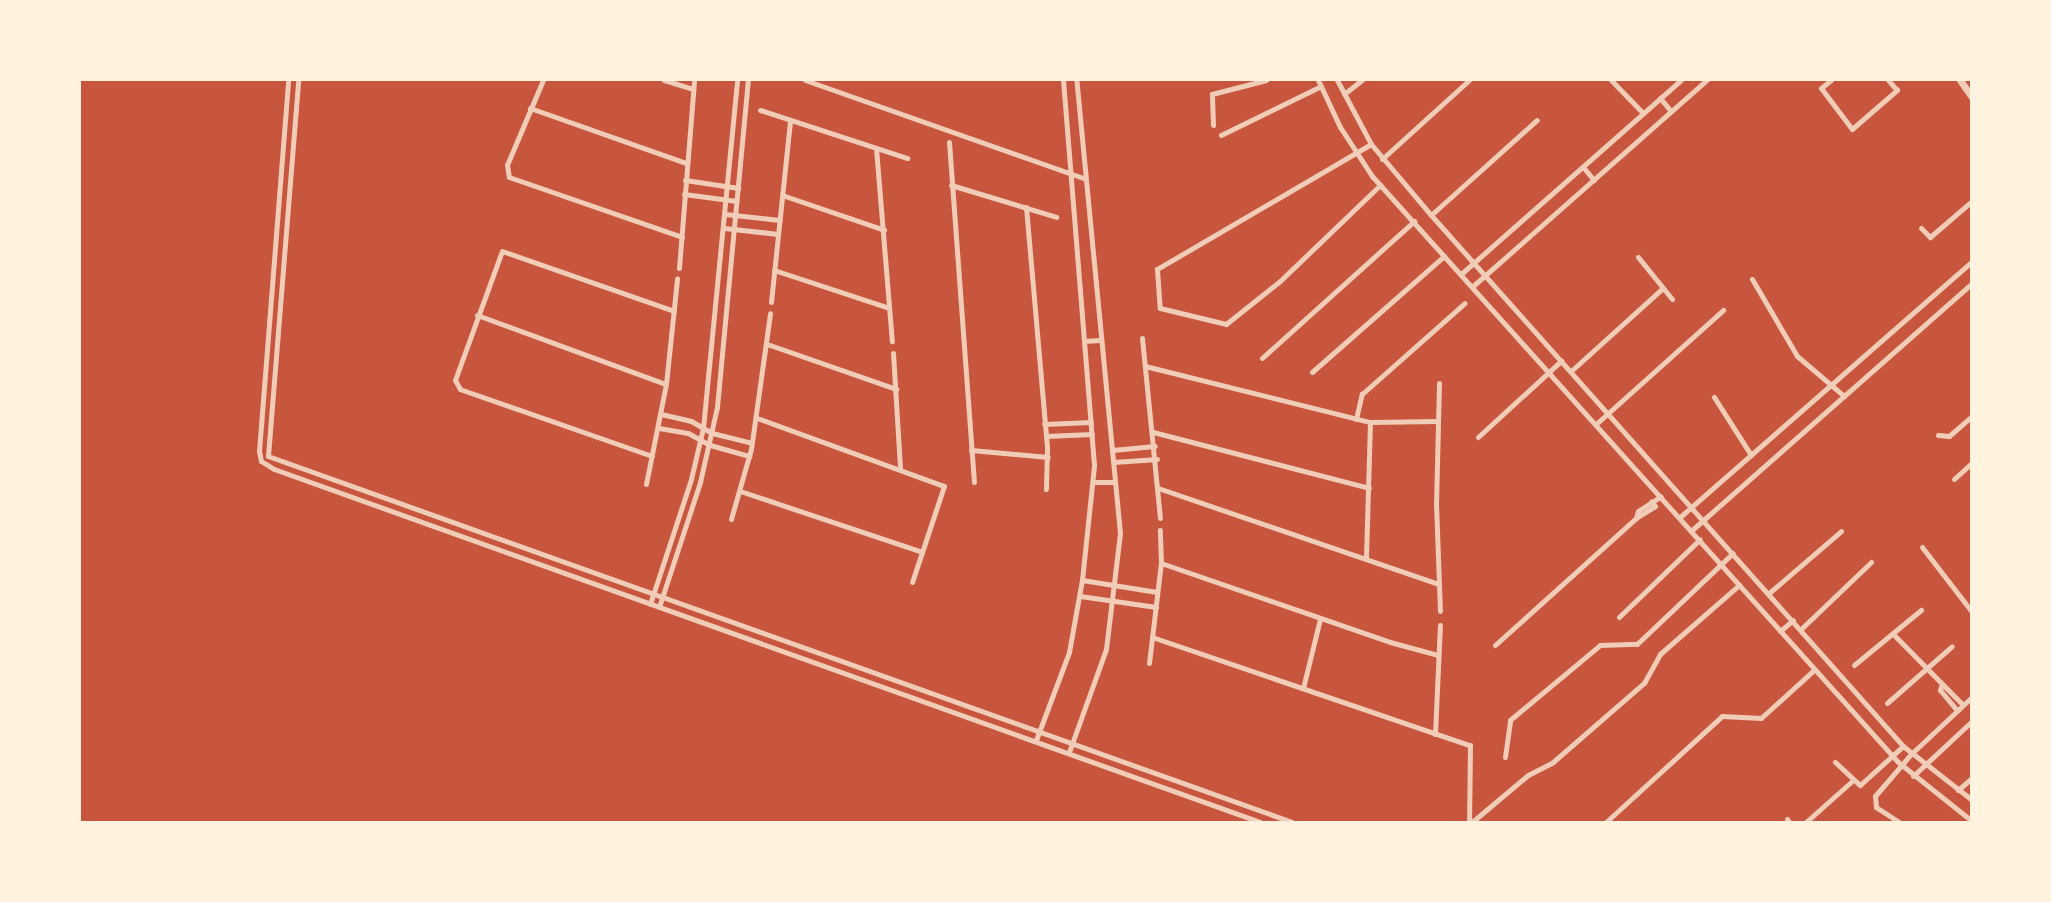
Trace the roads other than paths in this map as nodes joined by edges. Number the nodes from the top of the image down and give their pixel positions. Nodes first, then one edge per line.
1 (288, 80) edge
2 (298, 80) edge
3 (543, 80) edge
4 (664, 80) edge
5 (694, 80) edge
6 (737, 80) edge
7 (748, 80) edge
8 (805, 80) edge
9 (1063, 80) edge
10 (1076, 80) edge
11 (1266, 80) edge
12 (1318, 80) edge
13 (1340, 80) edge
14 (1362, 80) edge
15 (1469, 80) edge
16 (1611, 80) edge
17 (1681, 80) edge
18 (1707, 80) edge
19 (1831, 80) edge
20 (1898, 80) edge
21 (1960, 80) edge
22 (1890, 82) edge
23 (1321, 86) junction
24 (693, 89) junction
25 (1344, 94) junction
26 (1971, 97) edge
27 (1660, 98) junction
28 (530, 108) junction
29 (760, 110) dead end
30 (1671, 111) junction
31 (1643, 113) junction
32 (790, 120) junction
33 (1537, 120) dead end
34 (1213, 125) dead end
35 (1221, 135) dead end
36 (949, 142) dead end
37 (1371, 144) junction
38 (876, 147) junction
39 (1356, 154) junction
40 (907, 158) dead end
41 (1382, 159) junction
42 (686, 163) junction
43 (1583, 167) junction
44 (1071, 175) junction
45 (1086, 179) junction
46 (685, 180) junction
47 (1594, 180) junction
48 (951, 185) junction
49 (1380, 185) junction
50 (728, 186) junction
51 (738, 188) junction
52 (684, 194) junction
53 (782, 195) junction
54 (727, 199) junction
55 (737, 201) junction
56 (1971, 201) edge
57 (1026, 207) junction
58 (725, 214) junction
59 (736, 215) junction
60 (1431, 215) junction
61 (1056, 217) dead end
62 (780, 220) junction
63 (1414, 221) junction
64 (724, 228) junction
65 (1921, 228) dead end
66 (735, 229) junction
67 (884, 230) junction
68 (778, 234) junction
69 (682, 237) junction
70 (1444, 256) junction
71 (1638, 257) dead end
72 (1971, 261) edge
73 (1474, 263) junction
74 (679, 268) dead end
75 (774, 270) junction
76 (1461, 274) junction
77 (1485, 276) junction
78 (677, 279) dead end
79 (1752, 279) dead end
80 (1971, 283) edge
81 (1473, 286) junction
82 (1663, 288) junction
83 (1672, 300) dead end
84 (771, 302) dead end
85 (1465, 303) dead end
86 (889, 308) junction
87 (1723, 310) dead end
88 (674, 311) junction
89 (770, 313) dead end
90 (477, 315) junction
91 (1142, 338) dead end
92 (1100, 340) junction
93 (892, 341) dead end
94 (1084, 341) junction
95 (767, 344) junction
96 (893, 353) dead end
97 (1262, 358) dead end
98 (1561, 361) junction
99 (1145, 366) junction
100 (1571, 371) junction
101 (1312, 372) dead end
102 (1550, 373) junction
103 (1439, 383) dead end
104 (1830, 383) junction
105 (666, 384) junction
106 (896, 389) junction
107 (1844, 396) junction
108 (1714, 397) dead end
109 (661, 414) junction
110 (1608, 414) junction
111 (1971, 416) edge
112 (757, 418) junction
113 (1356, 419) junction
114 (1438, 421) junction
115 (1091, 422) junction
116 (1370, 422) junction
117 (1044, 424) junction
118 (1596, 424) junction
119 (659, 428) junction
120 (703, 428) junction
121 (1153, 432) junction
122 (712, 433) junction
123 (1092, 434) junction
124 (1938, 435) dead end
125 (1046, 436) junction
126 (1478, 437) dead end
127 (701, 439) junction
128 (752, 443) junction
129 (710, 445) junction
130 (1155, 446) junction
131 (971, 450) junction
132 (1112, 450) junction
133 (1751, 455) junction
134 (268, 456) junction
135 (652, 456) junction
136 (750, 456) junction
137 (1048, 458) junction
138 (1157, 459) junction
139 (261, 461) junction
140 (1113, 462) junction
141 (1971, 464) edge
142 (900, 468) junction
143 (1954, 479) dead end
144 (974, 482) dead end
145 (1094, 482) junction
146 (1115, 482) junction
147 (646, 484) dead end
148 (1369, 488) junction
149 (1046, 489) dead end
150 (1158, 489) junction
151 (740, 491) junction
152 (1662, 497) junction
153 (1692, 507) junction
154 (1680, 517) junction
155 (1160, 518) dead end
156 (731, 519) dead end
157 (1704, 520) junction
158 (1160, 530) dead end
159 (1692, 530) junction
160 (1840, 531) dead end
161 (1700, 539) junction
162 (1922, 547) dead end
163 (922, 552) junction
164 (1733, 553) junction
165 (1366, 557) junction
166 (1871, 562) dead end
167 (1161, 563) junction
168 (1722, 565) junction
169 (1082, 580) junction
170 (912, 582) dead end
171 (1439, 584) junction
172 (1115, 585) junction
173 (1738, 585) junction
174 (654, 592) junction
175 (1157, 592) junction
176 (1769, 593) junction
177 (662, 595) junction
178 (1080, 596) junction
179 (1114, 600) junction
180 (650, 604) junction
181 (659, 607) junction
182 (1156, 607) junction
183 (1921, 610) dead end
184 (1440, 611) dead end
185 (1971, 612) edge
186 (1619, 617) dead end
187 (1320, 618) junction
188 (1793, 620) junction
189 (1440, 625) dead end
190 (1801, 629) junction
191 (1780, 631) junction
192 (1894, 634) junction
193 (1152, 637) junction
194 (1495, 645) dead end
195 (1952, 646) dead end
196 (1438, 655) junction
197 (1149, 663) dead end
198 (1854, 665) dead end
199 (1926, 669) junction
200 (1814, 670) junction
201 (1941, 686) junction
202 (1303, 688) junction
203 (1971, 697) edge
204 (1887, 703) dead end
205 (1963, 705) junction
206 (1957, 710) junction
207 (1879, 720) junction
208 (1971, 721) edge
209 (1040, 730) junction
210 (1869, 730) junction
211 (1435, 734) junction
212 (1036, 740) junction
213 (1072, 742) junction
214 (1904, 746) junction
215 (1069, 752) junction
216 (1911, 754) junction
217 (1893, 756) junction
218 (1505, 757) dead end
219 (1835, 762) dead end
220 (1901, 765) junction
221 (1923, 765) junction
222 (1913, 776) junction
223 (1971, 778) edge
224 (1851, 781) junction
225 (1958, 790) junction
226 (1971, 800) edge
227 (1888, 815) junction
228 (1971, 821) edge
229 (1260, 822) edge
230 (1292, 822) edge
231 (1471, 822) edge
232 (1606, 822) edge
233 (1806, 822) edge
234 (1883, 822) edge
235 (1899, 822) edge

1 - 139 street
2 - 134 street
3 - 28 street
4 - 24 street
5 - 24 street
6 - 50 street
7 - 51 street
8 - 44 street
9 - 44 street
10 - 45 street
11 - 34 street
12 - 23 street
13 - 25 street
14 - 25 street
15 - 41 street
16 - 31 street
17 - 27 street
18 - 30 street
19 - 22 street
20 - 22 street
21 - 26 street
23 - 35 street
23 - 39 street
24 - 42 street
25 - 37 street
27 - 30 street
27 - 31 street
28 - 42 street
28 - 69 street
29 - 32 street
30 - 47 street
31 - 43 street
32 - 38 street
32 - 53 street
33 - 60 street
36 - 48 street
37 - 39 street
37 - 41 street
38 - 40 street
38 - 67 street
39 - 49 street
39 - 49 street
41 - 60 street
42 - 46 street
43 - 47 street
43 - 73 street
44 - 45 street
44 - 94 street
45 - 92 street
46 - 50 street
46 - 52 street
47 - 77 street
48 - 57 street
48 - 131 street
49 - 63 street
50 - 51 street
50 - 54 street
51 - 55 street
52 - 54 street
52 - 69 street
53 - 62 street
53 - 67 street
54 - 55 street
54 - 58 street
55 - 59 street
56 - 65 street
57 - 61 street
57 - 117 street
58 - 59 street
58 - 64 street
59 - 62 street
59 - 66 street
60 - 73 street
62 - 68 street
63 - 70 street
63 - 97 street
64 - 66 street
64 - 120 street
66 - 68 street
66 - 122 street
67 - 86 street
68 - 75 street
69 - 74 street
70 - 76 street
70 - 101 street
71 - 82 street
72 - 104 street
73 - 76 street
73 - 77 street
75 - 84 street
75 - 86 street
76 - 81 street
77 - 81 street
77 - 98 street
78 - 88 street
79 - 104 street
80 - 107 street
81 - 102 street
82 - 83 street
82 - 100 street
85 - 113 street
86 - 93 street
87 - 110 street
88 - 90 street
88 - 105 street
89 - 95 street
90 - 105 street
90 - 135 street
91 - 99 street
92 - 94 street
92 - 132 street
94 - 115 street
95 - 106 street
95 - 112 street
96 - 106 street
98 - 100 street
98 - 102 street
99 - 113 street
99 - 121 street
100 - 110 street
102 - 118 street
102 - 126 street
103 - 114 street
104 - 107 street
104 - 133 street
105 - 109 street
106 - 142 street
107 - 157 street
108 - 133 street
109 - 119 street
109 - 120 street
110 - 118 street
110 - 153 street
111 - 124 street
112 - 128 street
112 - 142 street
113 - 116 street
114 - 116 street
114 - 171 street
115 - 117 street
115 - 123 street
116 - 148 street
117 - 125 street
118 - 152 street
119 - 127 street
119 - 135 street
120 - 122 street
120 - 127 street
121 - 130 street
121 - 148 street
122 - 128 street
122 - 129 street
123 - 125 street
123 - 145 street
125 - 137 street
127 - 129 street
127 - 174 street
128 - 136 street
129 - 136 street
129 - 177 street
130 - 132 street
130 - 138 street
131 - 137 street
131 - 144 street
132 - 140 street
133 - 153 street
134 - 139 street
134 - 174 street
135 - 147 street
136 - 151 street
137 - 149 street
138 - 140 street
138 - 150 street
139 - 180 street
140 - 146 street
141 - 143 street
142 - 163 street
145 - 146 street
145 - 169 street
146 - 172 street
148 - 165 street
150 - 155 street
150 - 165 street
151 - 156 street
151 - 163 street
152 - 154 street
152 - 194 street
153 - 154 street
153 - 157 street
154 - 159 street
157 - 159 street
157 - 164 street
158 - 167 street
159 - 161 street
160 - 176 street
161 - 168 street
161 - 186 street
162 - 185 street
163 - 170 street
164 - 168 street
164 - 176 street
165 - 171 street
166 - 190 street
167 - 175 street
167 - 187 street
168 - 173 street
168 - 218 street
169 - 172 street
169 - 178 street
171 - 184 street
172 - 175 street
172 - 179 street
173 - 191 street
173 - 231 street
174 - 177 street
174 - 180 street
175 - 182 street
176 - 188 street
177 - 181 street
177 - 209 street
178 - 179 street
178 - 209 street
179 - 182 street
179 - 213 street
180 - 181 street
181 - 212 street
182 - 193 street
183 - 192 street
187 - 196 street
187 - 202 street
188 - 190 street
188 - 191 street
189 - 196 street
190 - 207 street
191 - 200 street
192 - 198 street
192 - 199 street
193 - 197 street
193 - 202 street
195 - 199 street
196 - 211 street
199 - 201 street
199 - 204 street
200 - 210 street
200 - 232 street
201 - 205 street
201 - 206 street
202 - 211 street
203 - 205 street
205 - 206 street
206 - 216 street
207 - 210 street
207 - 214 street
208 - 221 street
209 - 212 street
209 - 213 street
210 - 217 street
211 - 231 street
212 - 215 street
213 - 215 street
213 - 230 street
214 - 216 street
214 - 217 street
215 - 229 street
216 - 220 street
216 - 221 street
217 - 220 street
217 - 224 street
219 - 224 street
220 - 222 street
220 - 227 street
221 - 222 street
221 - 225 street
222 - 228 street
223 - 225 street
224 - 233 street
225 - 226 street
227 - 234 street
227 - 235 street

